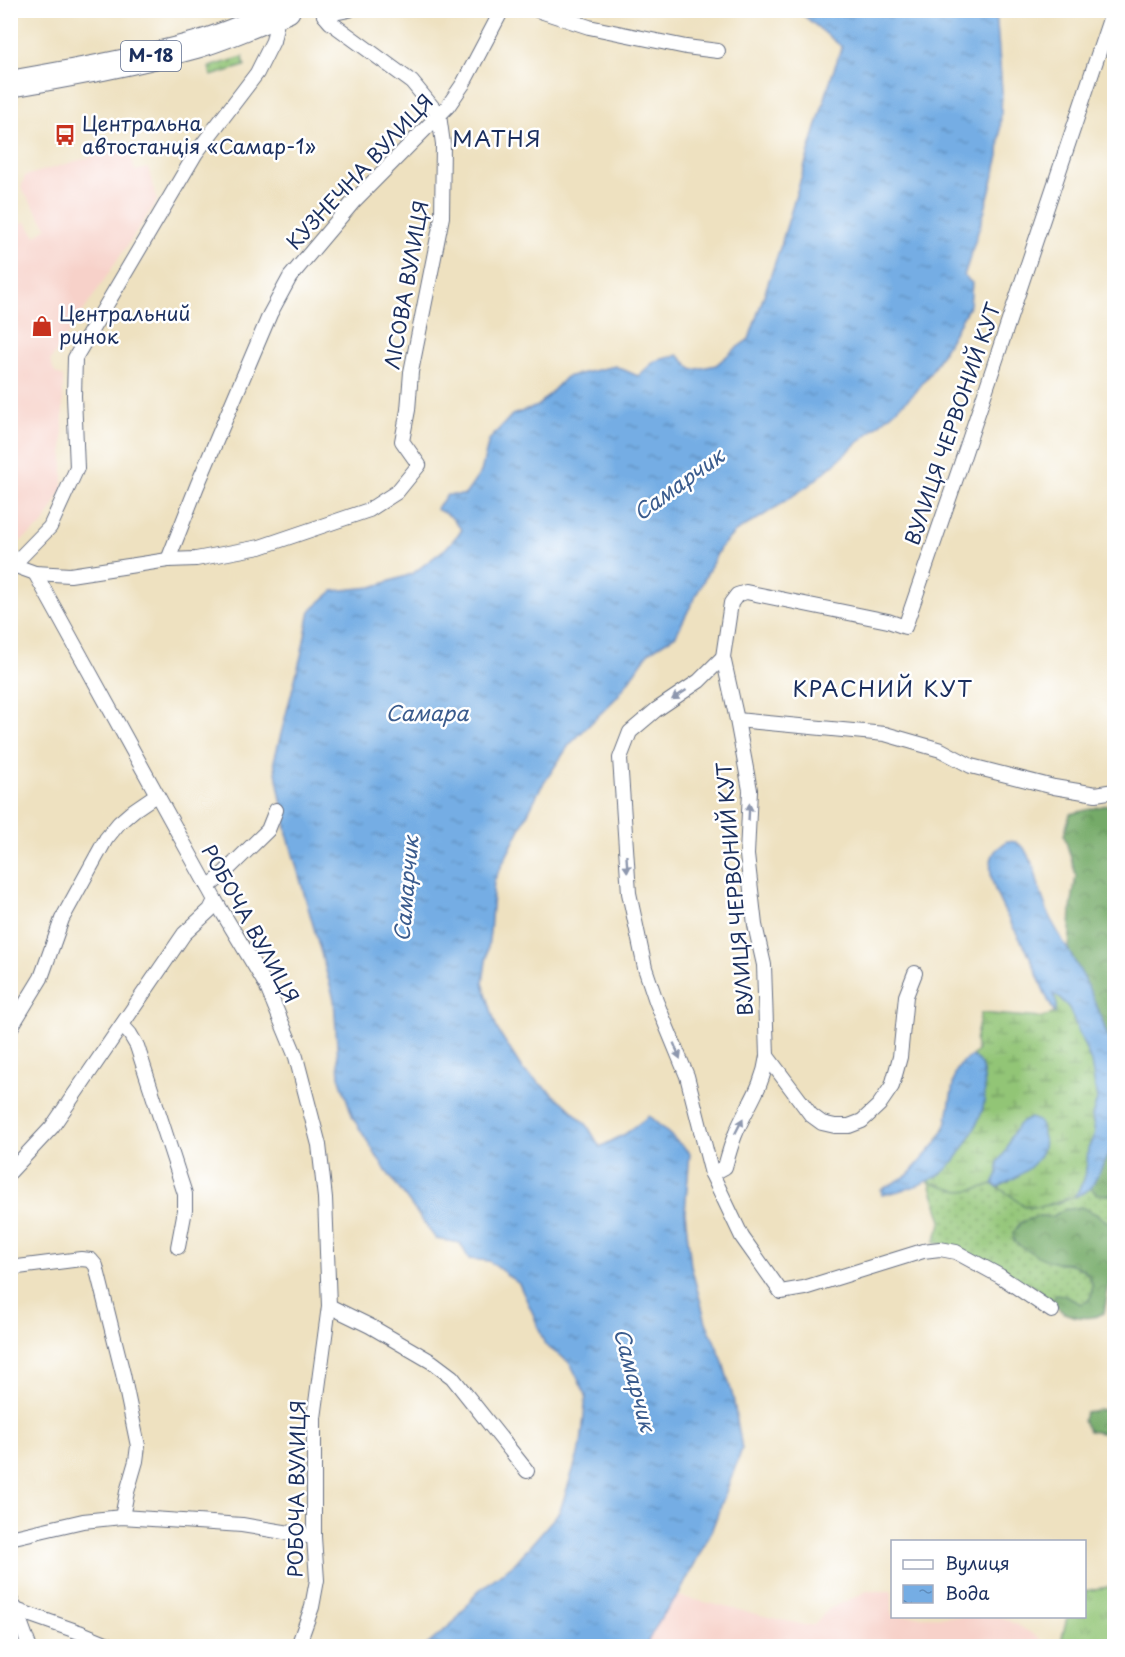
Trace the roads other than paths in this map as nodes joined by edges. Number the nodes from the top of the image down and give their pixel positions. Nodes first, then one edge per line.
1 (349, 10) edge
2 (502, 10) edge
3 (537, 10) edge
4 (1113, 10) edge
5 (281, 12) edge
6 (324, 13) edge
7 (718, 51) dead end
8 (10, 84) edge
9 (439, 115) junction
10 (168, 560) junction
11 (12, 565) edge
12 (35, 573) junction
13 (723, 657) junction
14 (737, 720) junction
15 (1114, 791) edge
16 (156, 795) junction
17 (276, 810) dead end
18 (208, 887) junction
19 (215, 900) junction
20 (915, 973) dead end
21 (122, 1025) junction
22 (10, 1029) edge
23 (767, 1056) junction
24 (10, 1172) edge
25 (712, 1174) junction
26 (178, 1247) dead end
27 (10, 1268) edge
28 (329, 1306) junction
29 (1052, 1311) dead end
30 (527, 1471) dead end
31 (122, 1517) junction
32 (314, 1537) junction
33 (10, 1538) edge
34 (13, 1604) edge
35 (29, 1647) edge
36 (113, 1647) edge
37 (298, 1647) edge

1 - 6 street
2 - 9 street, КУЗНЕЧНА ВУЛИЦЯ
3 - 7 street
4 - 13 street, ВУЛИЦЯ ЧЕРВОНИЙ КУТ
5 - 8 highway, М-18
5 - 11 street
6 - 9 street
9 - 10 street, КУЗНЕЧНА ВУЛИЦЯ
9 - 10 street, ЛІСОВА ВУЛИЦЯ
10 - 12 street
11 - 12 street
12 - 16 street, РОБОЧА ВУЛИЦЯ
13 - 14 street, ВУЛИЦЯ ЧЕРВОНИЙ КУТ
13 -> 25 street
14 - 15 street
23 -> 14 street, ВУЛИЦЯ ЧЕРВОНИЙ КУТ
16 - 18 street, РОБОЧА ВУЛИЦЯ
16 - 22 street
17 - 18 street
18 - 19 street, РОБОЧА ВУЛИЦЯ
19 - 21 street
19 - 28 street, РОБОЧА ВУЛИЦЯ
20 - 23 street
21 - 24 street
21 - 26 street
25 -> 23 street, ВУЛИЦЯ ЧЕРВОНИЙ КУТ
25 - 29 street
27 - 31 street
28 - 30 street
28 - 32 street, РОБОЧА ВУЛИЦЯ
31 - 32 street
31 - 33 street
32 - 37 street, РОБОЧА ВУЛИЦЯ
34 - 35 street
34 - 36 street

